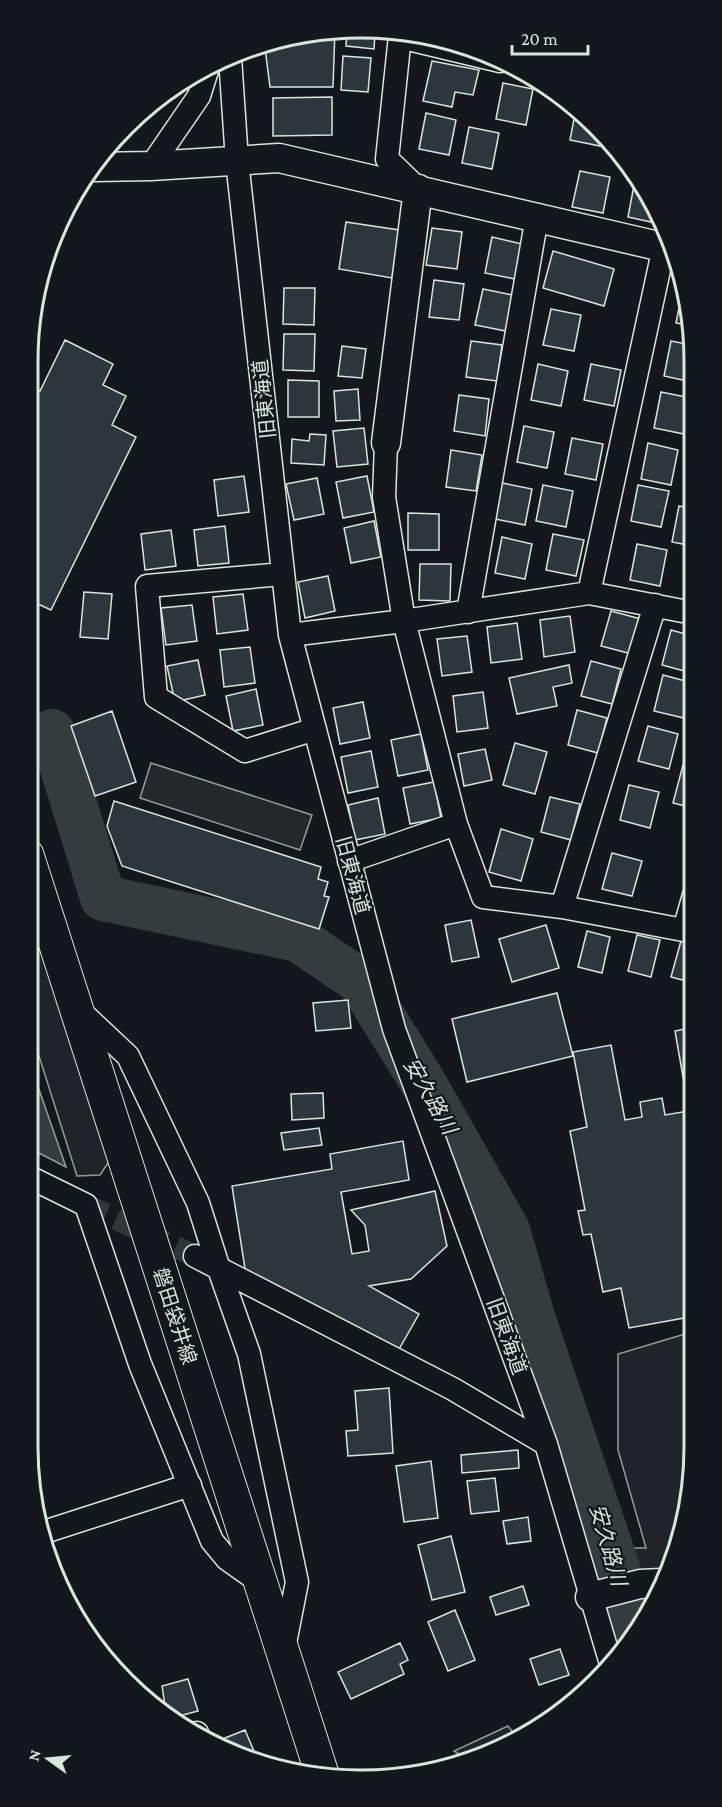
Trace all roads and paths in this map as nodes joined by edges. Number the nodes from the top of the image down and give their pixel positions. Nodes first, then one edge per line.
1 (400, 40) edge
2 (231, 65) edge
3 (205, 78) edge
4 (237, 161) junction
5 (151, 166) junction
6 (102, 167) edge
7 (418, 189) junction
8 (537, 217) junction
9 (662, 242) edge
10 (665, 252) edge
11 (386, 443) joint
12 (283, 574) junction
13 (590, 593) junction
14 (655, 605) junction
15 (684, 611) edge
16 (468, 612) junction
17 (404, 621) junction
18 (290, 634) junction
19 (315, 729) junction
20 (456, 824) junction
21 (349, 861) junction
22 (38, 889) edge
23 (562, 907) junction
24 (684, 930) edge
25 (76, 1006) junction
26 (38, 1181) edge
27 (195, 1256) tunnel mouth
28 (219, 1269) junction
29 (546, 1443) junction
30 (190, 1485) junction
31 (49, 1531) edge
32 (261, 1583) junction
33 (654, 1583) edge
34 (590, 1597) junction
35 (283, 1652) junction
36 (607, 1655) edge
37 (320, 1767) edge

1 - 7 street
2 - 4 street, 旧東海道
3 - 5 street
4 - 5 street
4 - 7 street
4 - 12 street, 旧東海道
5 - 6 street
7 - 8 street
7 - 11 street
8 - 9 street
8 - 16 street
10 - 13 street
11 - 17 street
12 - 18 street, 旧東海道
12 - 19 street
13 - 14 street
13 - 16 street
14 - 15 street
14 - 23 street
16 - 17 street
17 - 18 street
17 - 20 street
18 - 19 street, 旧東海道
19 - 21 street, 旧東海道
20 - 21 street
20 - 23 street
21 - 29 street, 旧東海道
22 - 25 main road, 磐田袋井線
23 - 24 street
25 - 28 street
25 - 32 main road, 磐田袋井線
26 - 30 street
27 - 28 street
28 - 29 street
28 - 35 street
29 - 34 street, 旧東海道
30 - 31 street
30 - 32 street
32 - 35 main road, 磐田袋井線
33 - 34 street
34 - 36 street, 旧東海道
35 - 37 main road, 磐田袋井線

